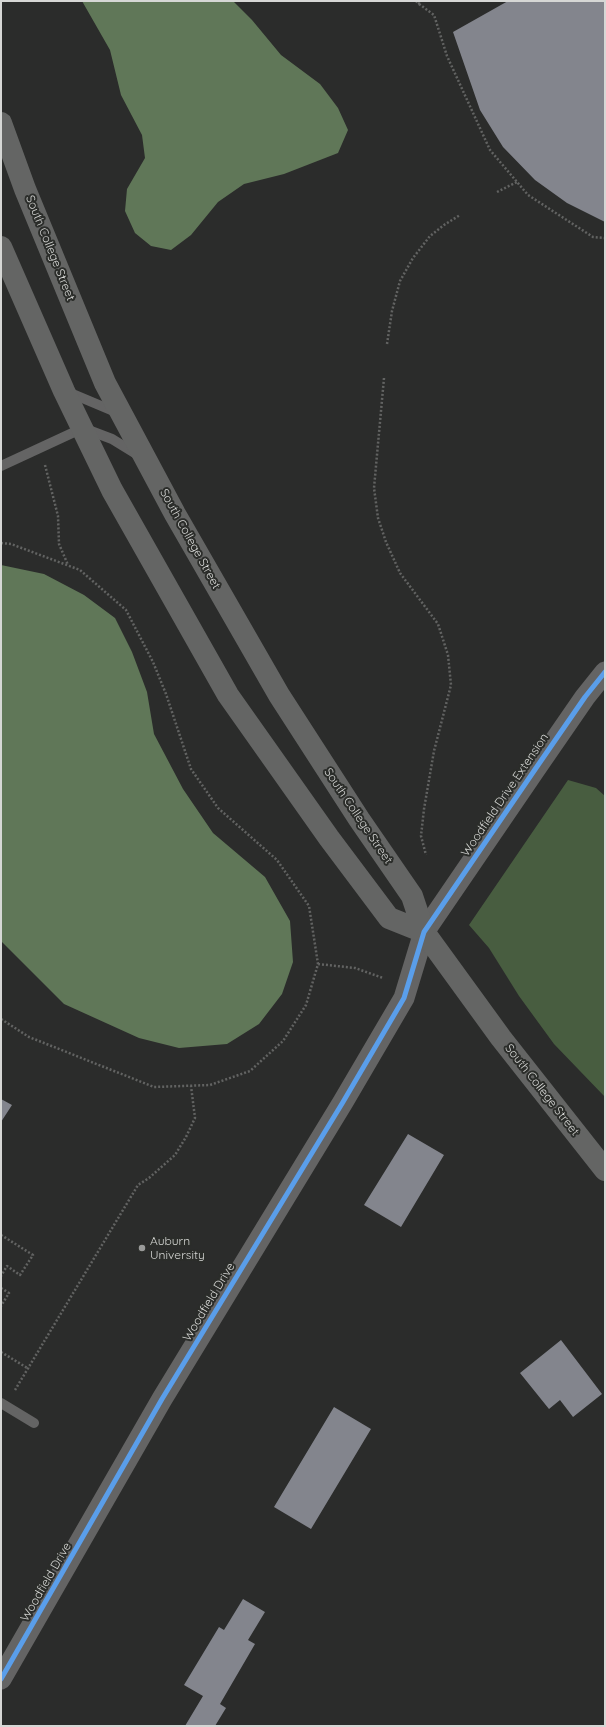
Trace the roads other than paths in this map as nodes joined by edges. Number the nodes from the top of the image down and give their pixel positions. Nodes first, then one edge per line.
1 (1, 123) edge
2 (1, 247) edge
3 (64, 390) junction
4 (122, 415) junction
5 (83, 428) junction
6 (147, 460) junction
7 (1, 466) edge
8 (605, 672) edge
9 (424, 932) junction
10 (605, 1170) edge
11 (3, 1404) edge
12 (34, 1423) dead end
13 (1, 1679) edge

1 - 4 main road, South College Street
2 - 3 main road
3 - 4 lane
3 - 5 main road
4 - 6 main road, South College Street
5 - 6 lane
5 - 7 lane
5 - 9 main road
6 - 9 main road, South College Street
8 - 9 street, Woodfield Drive Extension
9 - 10 main road, South College Street
9 - 13 street, Woodfield Drive
11 - 12 lane

